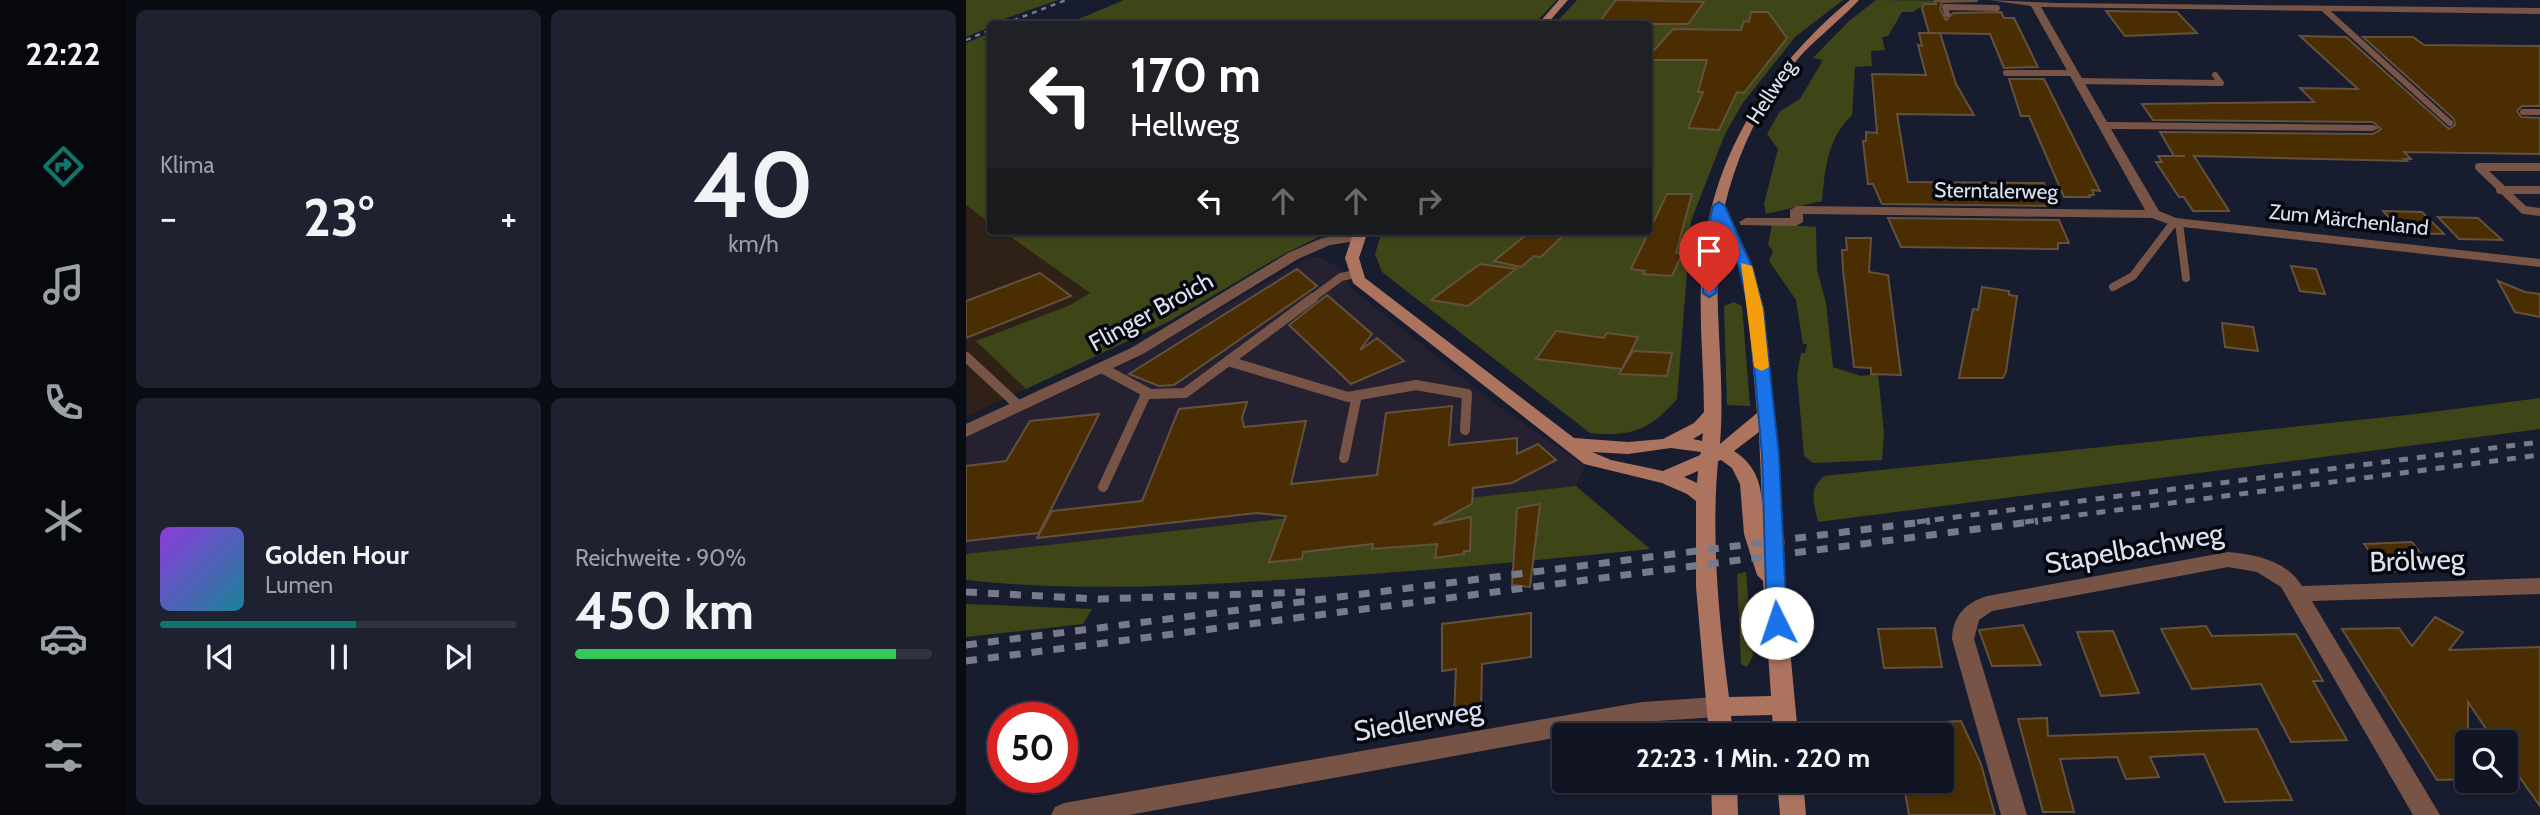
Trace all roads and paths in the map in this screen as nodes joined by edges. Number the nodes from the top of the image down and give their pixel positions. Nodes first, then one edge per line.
1 (1564, 0) edge
2 (1855, 0) edge
3 (1994, 4) edge
4 (2035, 5) junction
5 (2324, 9) junction
6 (2537, 13) edge
7 (1947, 14) dead end
8 (1545, 21) edge
9 (2007, 73) dead end
10 (2215, 75) dead end
11 (2076, 77) junction
12 (2523, 112) dead end
13 (2540, 113) edge
14 (2450, 123) dead end
15 (2103, 125) junction
16 (2373, 128) dead end
17 (2540, 167) edge
18 (2500, 190) junction
19 (2540, 190) edge
20 (1719, 206) junction
21 (2540, 212) edge
22 (2154, 214) junction
23 (1746, 222) dead end
24 (2176, 222) junction
25 (1354, 235) edge
26 (1359, 235) edge
27 (2540, 263) edge
28 (1355, 274) junction
29 (2186, 278) dead end
30 (2113, 288) dead end
31 (966, 358) edge
32 (1228, 361) junction
33 (1102, 368) junction
34 (1146, 394) junction
35 (1357, 396) junction
36 (1019, 407) junction
37 (1713, 413) junction
38 (1766, 414) junction
39 (968, 428) edge
40 (1465, 430) dead end
41 (1569, 443) junction
42 (1672, 443) junction
43 (1714, 453) junction
44 (1344, 458) dead end
45 (1667, 476) junction
46 (1103, 487) dead end
47 (1706, 499) junction
48 (2540, 586) edge
49 (2296, 594) junction
50 (1774, 596) junction
51 (1784, 705) junction
52 (1717, 707) junction
53 (1719, 723) edge
54 (1785, 723) edge
55 (1725, 793) edge
56 (1791, 793) edge
57 (1064, 815) edge
58 (1726, 815) edge
59 (1793, 815) edge
60 (2014, 815) edge
61 (2427, 815) edge

1 - 8 main road
2 - 20 main road, Hellweg
3 - 4 street
3 - 7 lane
4 - 5 street
4 - 11 street
5 - 6 street
5 - 14 lane
9 - 11 lane
10 - 11 lane
11 - 15 street
12 - 13 lane
15 - 16 street
15 - 22 street
17 - 18 lane
18 - 19 lane
18 - 21 lane
20 - 37 main road, Hellweg
20 - 38 main road
22 - 23 street, Sterntalerweg
22 - 24 street, Zum Märchenland
24 - 27 street, Zum Märchenland
24 - 29 lane
24 - 30 lane
25 - 33 street, Flinger Broich
26 - 28 main road, Flinger Broich
28 - 32 lane
28 - 41 main road
31 - 36 lane
32 - 34 lane
32 - 35 lane
33 - 34 lane
33 - 36 street, Flinger Broich
34 - 46 lane
35 - 40 lane
35 - 44 lane
36 - 39 street, Flinger Broich
37 - 42 main road
37 - 43 main road, Hellweg
38 - 43 main road
38 - 50 main road
41 - 42 main road
41 - 45 main road
42 - 43 main road
43 - 45 main road
43 - 47 main road, Hellweg
43 - 50 main road
45 - 47 main road
47 - 52 main road, Hellweg
48 - 49 street, Brölweg
49 - 60 street, Stapelbachweg
49 - 61 street, Stapelbachweg
50 - 51 main road
51 - 52 main road, Siedlerweg
51 - 54 main road
52 - 53 main road, Hellweg
52 - 57 street, Siedlerweg
55 - 58 main road
56 - 59 main road

